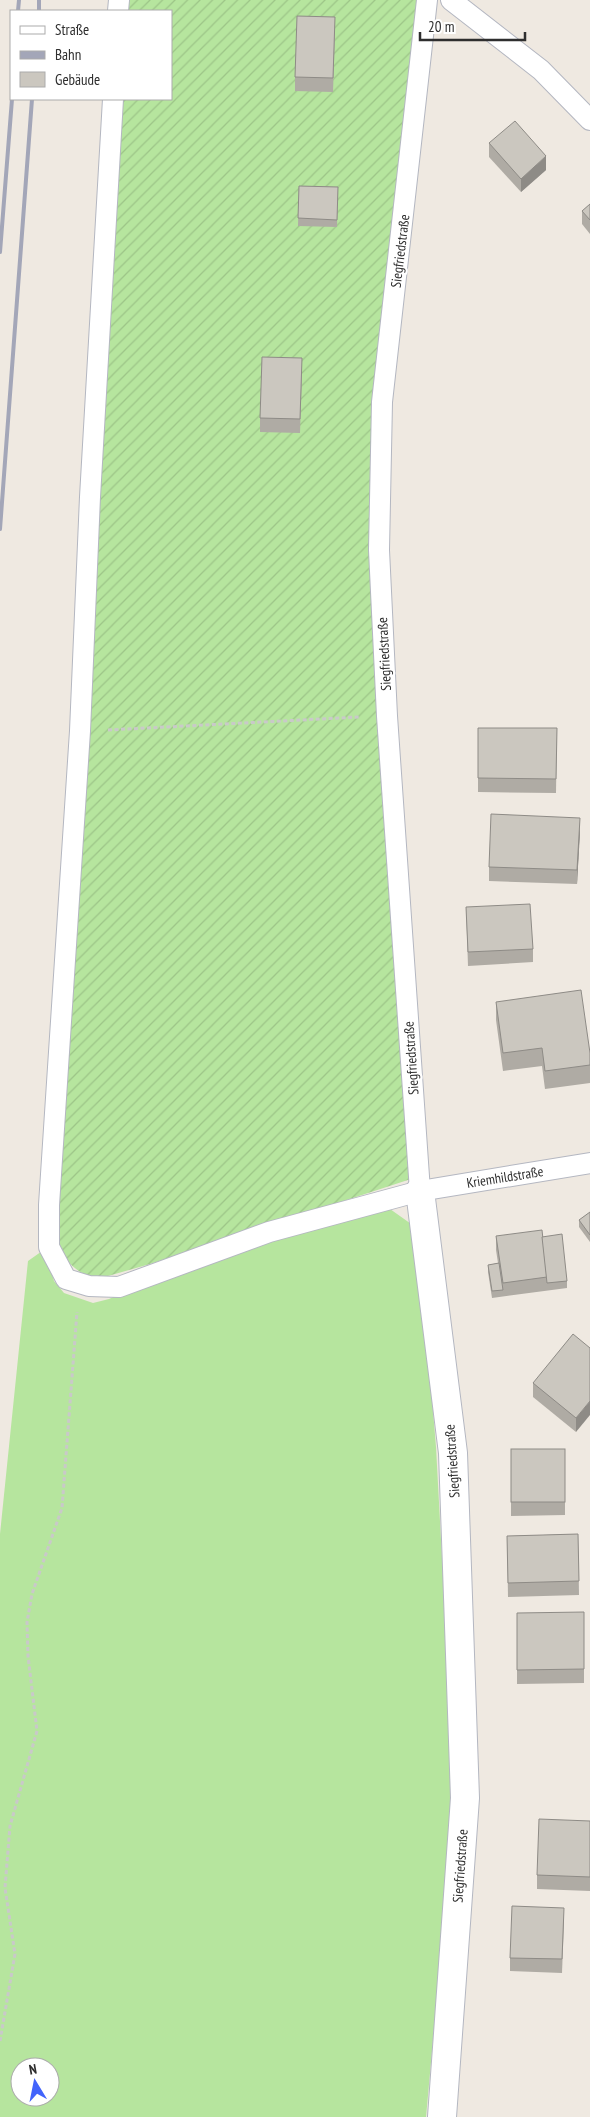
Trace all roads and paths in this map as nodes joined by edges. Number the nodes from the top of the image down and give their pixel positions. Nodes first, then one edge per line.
1 (426, 0) edge
2 (451, 0) edge
3 (113, 100) edge
4 (590, 120) edge
5 (387, 716) junction
6 (80, 731) junction
7 (590, 1163) edge
8 (420, 1191) junction
9 (79, 1283) junction
10 (0, 2041) edge
11 (442, 2117) edge

1 - 5 lane, Siegfriedstraße
2 - 4 lane
3 - 6 lane
5 - 6 path
5 - 8 lane, Siegfriedstraße
6 - 9 lane
7 - 8 lane, Kriemhildstraße
8 - 9 lane, Kriemhildstraße
8 - 11 street, Siegfriedstraße
9 - 10 path

